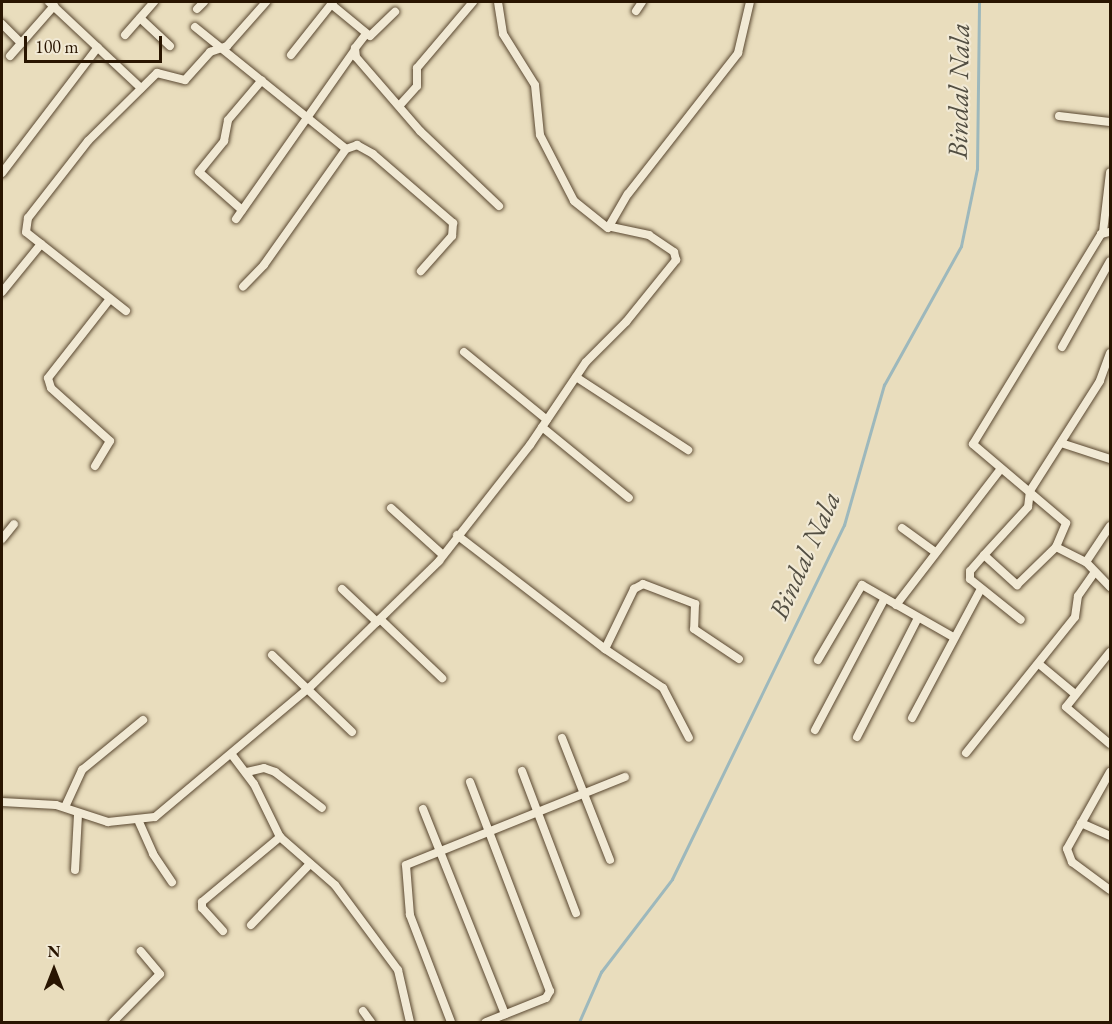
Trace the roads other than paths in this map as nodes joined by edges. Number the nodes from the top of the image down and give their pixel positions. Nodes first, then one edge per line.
1 (154, 2) edge
2 (204, 2) edge
3 (266, 2) edge
4 (473, 2) edge
5 (498, 2) edge
6 (642, 2) edge
7 (750, 2) edge
8 (332, 3) edge
9 (51, 4) edge
10 (197, 9) dead end
11 (636, 11) dead end
12 (394, 12) dead end
13 (140, 18) junction
14 (2, 24) edge
15 (195, 27) dead end
16 (366, 34) junction
17 (125, 35) dead end
18 (21, 43) junction
19 (98, 46) junction
20 (170, 46) dead end
21 (224, 49) junction
22 (354, 51) junction
23 (291, 55) dead end
24 (10, 56) dead end
25 (262, 80) junction
26 (141, 88) junction
27 (400, 105) junction
28 (1059, 116) dead end
29 (308, 117) junction
30 (1110, 122) edge
31 (346, 149) junction
32 (1110, 172) edge
33 (2, 173) edge
34 (499, 206) dead end
35 (242, 210) junction
36 (236, 219) dead end
37 (611, 227) junction
38 (1107, 232) edge
39 (41, 244) junction
40 (1110, 261) edge
41 (421, 271) dead end
42 (243, 287) dead end
43 (2, 292) edge
44 (110, 299) junction
45 (126, 311) dead end
46 (1062, 347) dead end
47 (464, 352) dead end
48 (1110, 353) edge
49 (576, 377) junction
50 (545, 423) junction
51 (1061, 443) junction
52 (688, 450) dead end
53 (1110, 459) edge
54 (95, 466) dead end
55 (1000, 470) junction
56 (1030, 491) junction
57 (629, 498) dead end
58 (391, 508) dead end
59 (14, 524) dead end
60 (1110, 526) edge
61 (902, 528) dead end
62 (458, 535) junction
63 (2, 539) edge
64 (1056, 547) junction
65 (935, 552) junction
66 (443, 555) junction
67 (984, 555) junction
68 (1086, 562) junction
69 (1095, 572) junction
70 (1110, 586) edge
71 (342, 589) dead end
72 (981, 589) junction
73 (885, 598) junction
74 (896, 605) junction
75 (918, 618) junction
76 (1021, 620) dead end
77 (379, 621) junction
78 (953, 637) junction
79 (605, 649) junction
80 (1110, 652) edge
81 (272, 655) dead end
82 (739, 659) dead end
83 (818, 660) dead end
84 (1040, 664) junction
85 (442, 678) dead end
86 (309, 688) junction
87 (1075, 694) junction
88 (912, 718) dead end
89 (143, 720) dead end
90 (814, 730) dead end
91 (352, 732) dead end
92 (562, 738) dead end
93 (689, 738) dead end
94 (857, 738) dead end
95 (1110, 744) edge
96 (966, 753) dead end
97 (232, 755) junction
98 (522, 771) dead end
99 (247, 772) junction
100 (1110, 772) edge
101 (625, 777) dead end
102 (470, 782) dead end
103 (585, 793) junction
104 (2, 802) edge
105 (65, 807) junction
106 (322, 808) dead end
107 (423, 809) dead end
108 (78, 814) junction
109 (536, 815) junction
110 (139, 822) junction
111 (1081, 823) junction
112 (488, 832) junction
113 (1110, 836) edge
114 (280, 837) junction
115 (440, 850) junction
116 (610, 860) dead end
117 (310, 864) junction
118 (75, 870) dead end
119 (172, 882) dead end
120 (1110, 890) edge
121 (576, 913) dead end
122 (251, 925) dead end
123 (223, 931) dead end
124 (141, 951) dead end
125 (363, 1011) dead end
126 (505, 1014) junction
127 (113, 1023) edge
128 (371, 1023) edge
129 (410, 1023) edge
130 (451, 1023) edge
131 (486, 1023) edge

1 - 13 street
2 - 10 street
3 - 21 street
4 - 27 street
5 - 37 street
6 - 11 street
7 - 37 street
8 - 16 street
8 - 23 street
9 - 18 street
9 - 19 street
12 - 16 street
13 - 17 street
13 - 20 street
14 - 18 street
15 - 21 street
16 - 22 street
18 - 24 street
19 - 26 street
19 - 33 street
21 - 25 street
21 - 26 street
22 - 27 street
22 - 29 street
25 - 29 street
25 - 35 street
26 - 39 street
27 - 34 street
28 - 30 street
29 - 31 street
29 - 35 street
31 - 41 street
31 - 42 street
32 - 38 street
35 - 36 street
37 - 49 street
38 - 55 street
39 - 43 street
39 - 44 street
40 - 46 street
44 - 45 street
44 - 54 street
47 - 50 street
48 - 51 street
49 - 50 street
49 - 52 street
50 - 57 street
50 - 62 street
51 - 53 street
51 - 56 street
55 - 56 street
55 - 65 street
56 - 64 street
56 - 67 street
58 - 66 street
59 - 63 street
60 - 68 street
61 - 65 street
62 - 66 street
62 - 79 street
64 - 67 street
64 - 68 street
65 - 74 street
66 - 77 street
67 - 72 street
68 - 69 street
69 - 70 street
69 - 84 street
71 - 77 street
72 - 76 street
72 - 78 street
73 - 74 street
73 - 83 street
73 - 90 street
74 - 75 street
75 - 78 street
75 - 94 street
77 - 85 street
77 - 86 street
78 - 88 street
79 - 82 street
79 - 93 street
80 - 87 street
81 - 86 street
84 - 87 street
84 - 96 street
86 - 91 street
86 - 97 street
87 - 95 street
89 - 105 street
92 - 103 street
97 - 99 street
97 - 110 street
98 - 109 street
99 - 106 street
99 - 114 street
100 - 111 street
101 - 103 street
102 - 112 street
103 - 109 street
103 - 116 street
104 - 105 street
105 - 108 street
107 - 115 street
108 - 110 street
108 - 118 street
109 - 112 street
109 - 121 street
110 - 119 street
111 - 113 street
111 - 120 street
112 - 115 street
112 - 126 street
114 - 117 street
114 - 123 street
115 - 126 street
115 - 130 street
117 - 122 street
117 - 129 street
124 - 127 street
125 - 128 street
126 - 131 street

